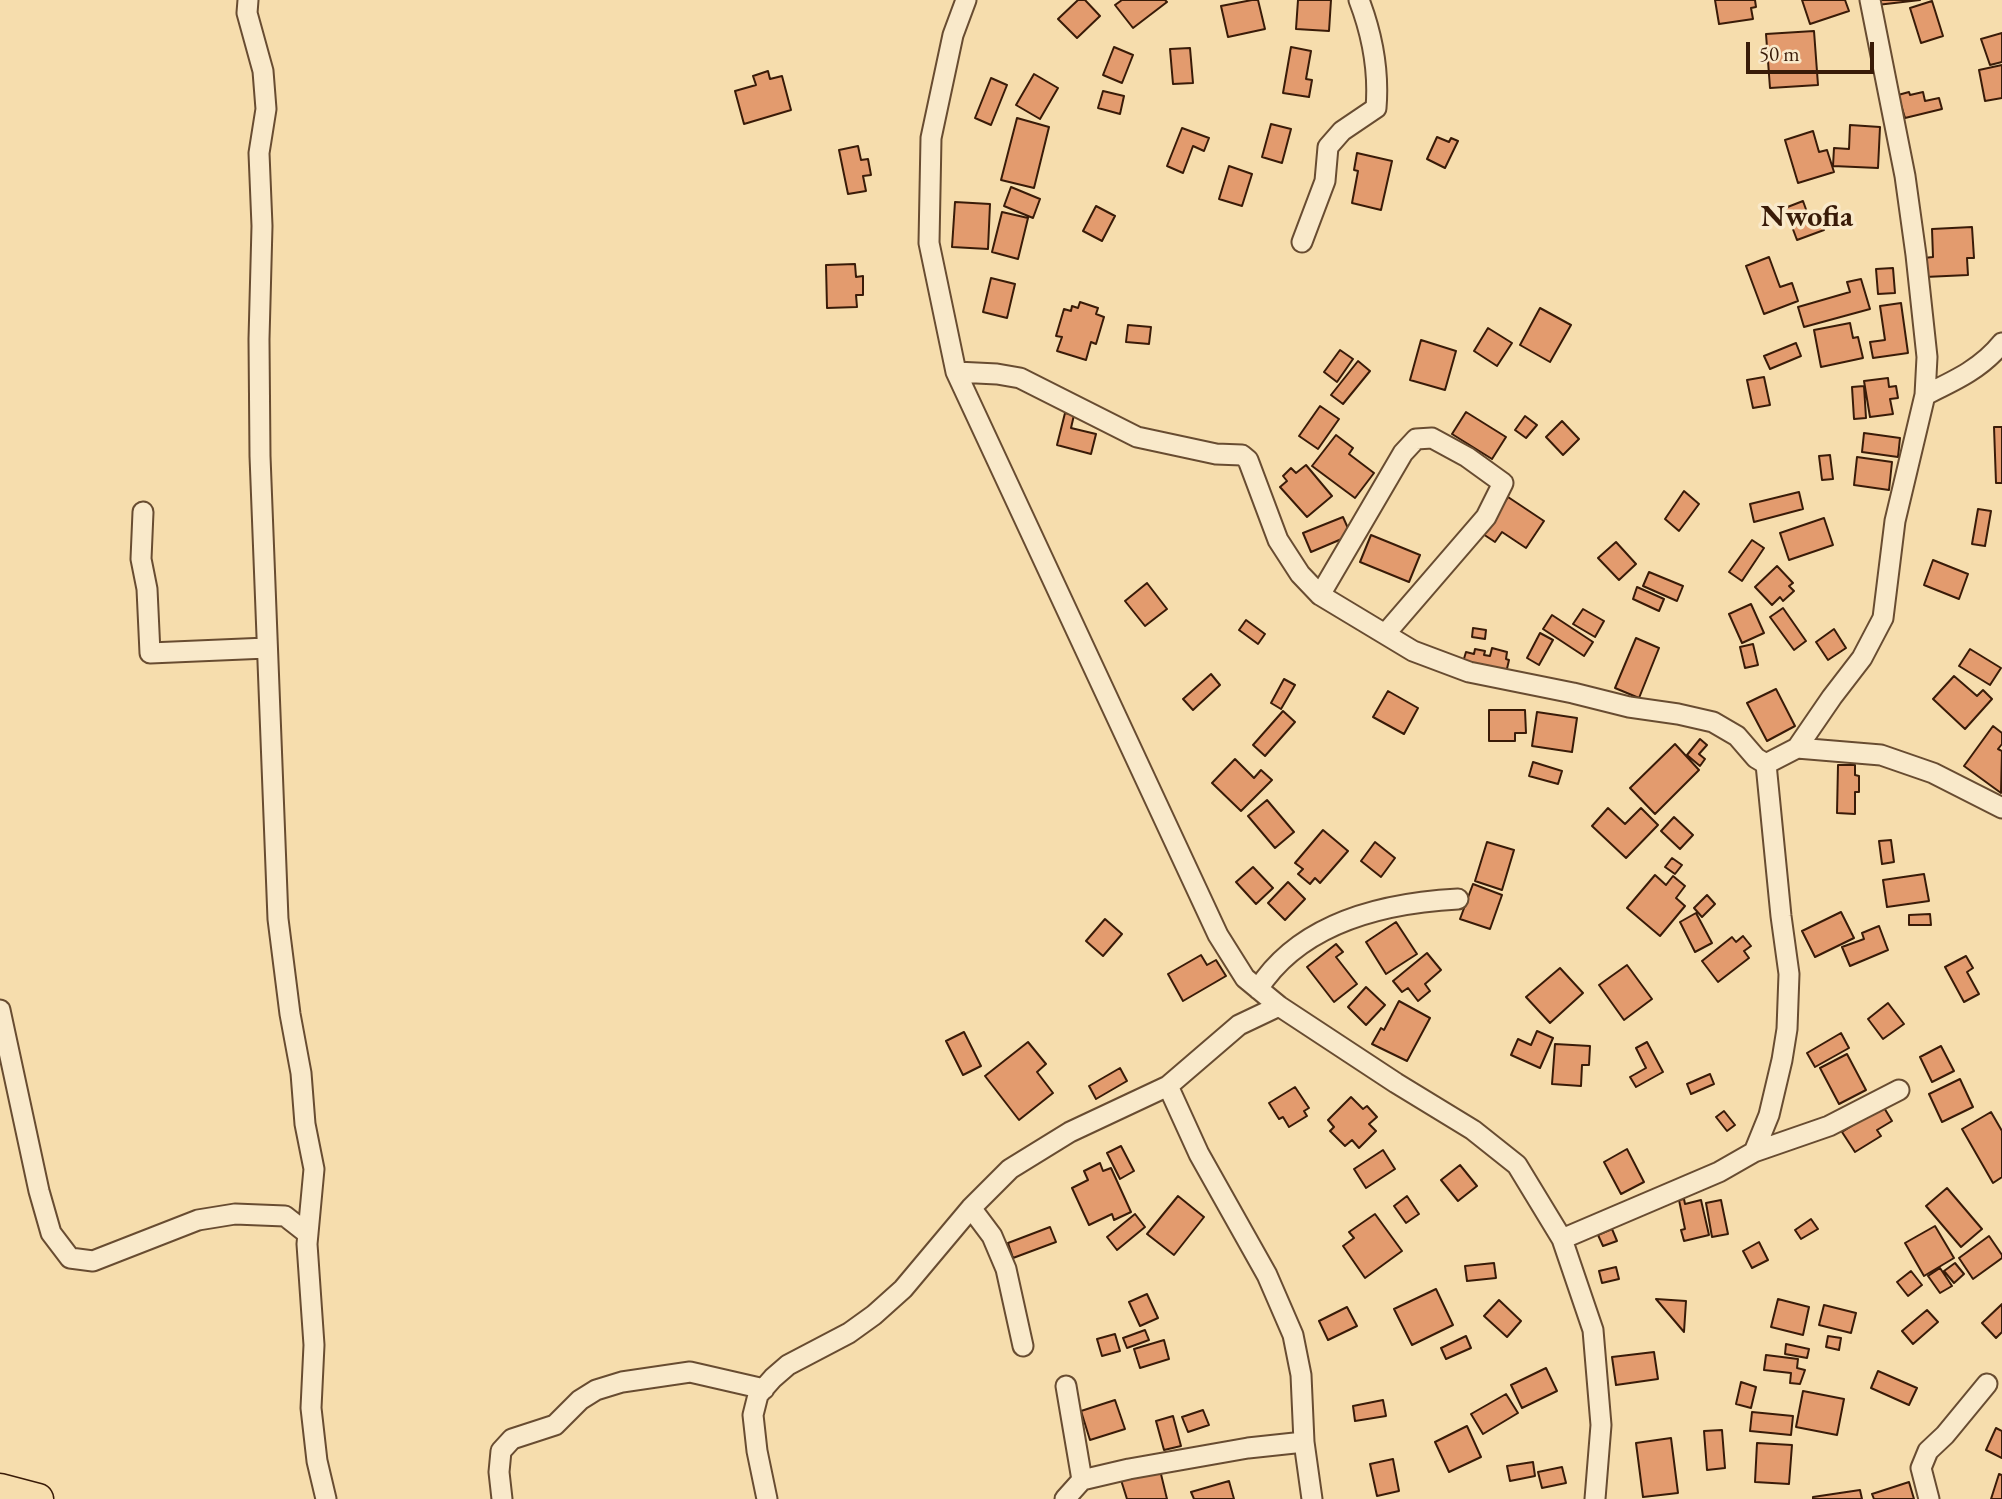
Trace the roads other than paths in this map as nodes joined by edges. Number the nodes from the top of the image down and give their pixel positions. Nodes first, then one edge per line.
1 (248, 0) edge
2 (966, 0) edge
3 (1359, 0) edge
4 (1870, 0) edge
5 (1302, 242) dead end
6 (2002, 343) edge
7 (956, 372) junction
8 (1925, 395) junction
9 (142, 512) dead end
10 (1320, 595) junction
11 (1386, 633) junction
12 (267, 648) junction
13 (1797, 747) junction
14 (1766, 764) junction
15 (2002, 808) edge
16 (1458, 899) dead end
17 (1258, 989) junction
18 (1279, 1006) junction
19 (0, 1010) edge
20 (1168, 1086) junction
21 (1899, 1090) dead end
22 (1754, 1152) junction
23 (971, 1208) junction
24 (308, 1234) junction
25 (1562, 1239) junction
26 (1023, 1346) dead end
27 (1987, 1384) dead end
28 (1066, 1386) dead end
29 (764, 1389) junction
30 (1304, 1442) junction
31 (1082, 1480) junction
32 (0, 1489) edge
33 (38, 1499) edge
34 (326, 1499) edge
35 (502, 1499) edge
36 (767, 1499) edge
37 (1065, 1499) edge
38 (1312, 1499) edge
39 (1595, 1499) edge
40 (1929, 1499) edge

1 - 12 street
2 - 7 street
3 - 5 street
4 - 8 street
6 - 8 street
7 - 10 street
7 - 17 street
8 - 13 street
9 - 12 street
10 - 11 street
10 - 11 street
11 - 14 street
12 - 24 street
13 - 14 street
13 - 15 street
14 - 22 street
16 - 17 street
17 - 18 street
18 - 20 street
18 - 25 street
19 - 24 street
20 - 23 street
20 - 30 street
21 - 22 street
22 - 25 street
23 - 26 street
23 - 29 street
24 - 34 street
25 - 39 street
27 - 40 street
28 - 31 street
29 - 35 street
29 - 36 street
30 - 31 street
30 - 38 street
31 - 37 street
32 - 33 main road

